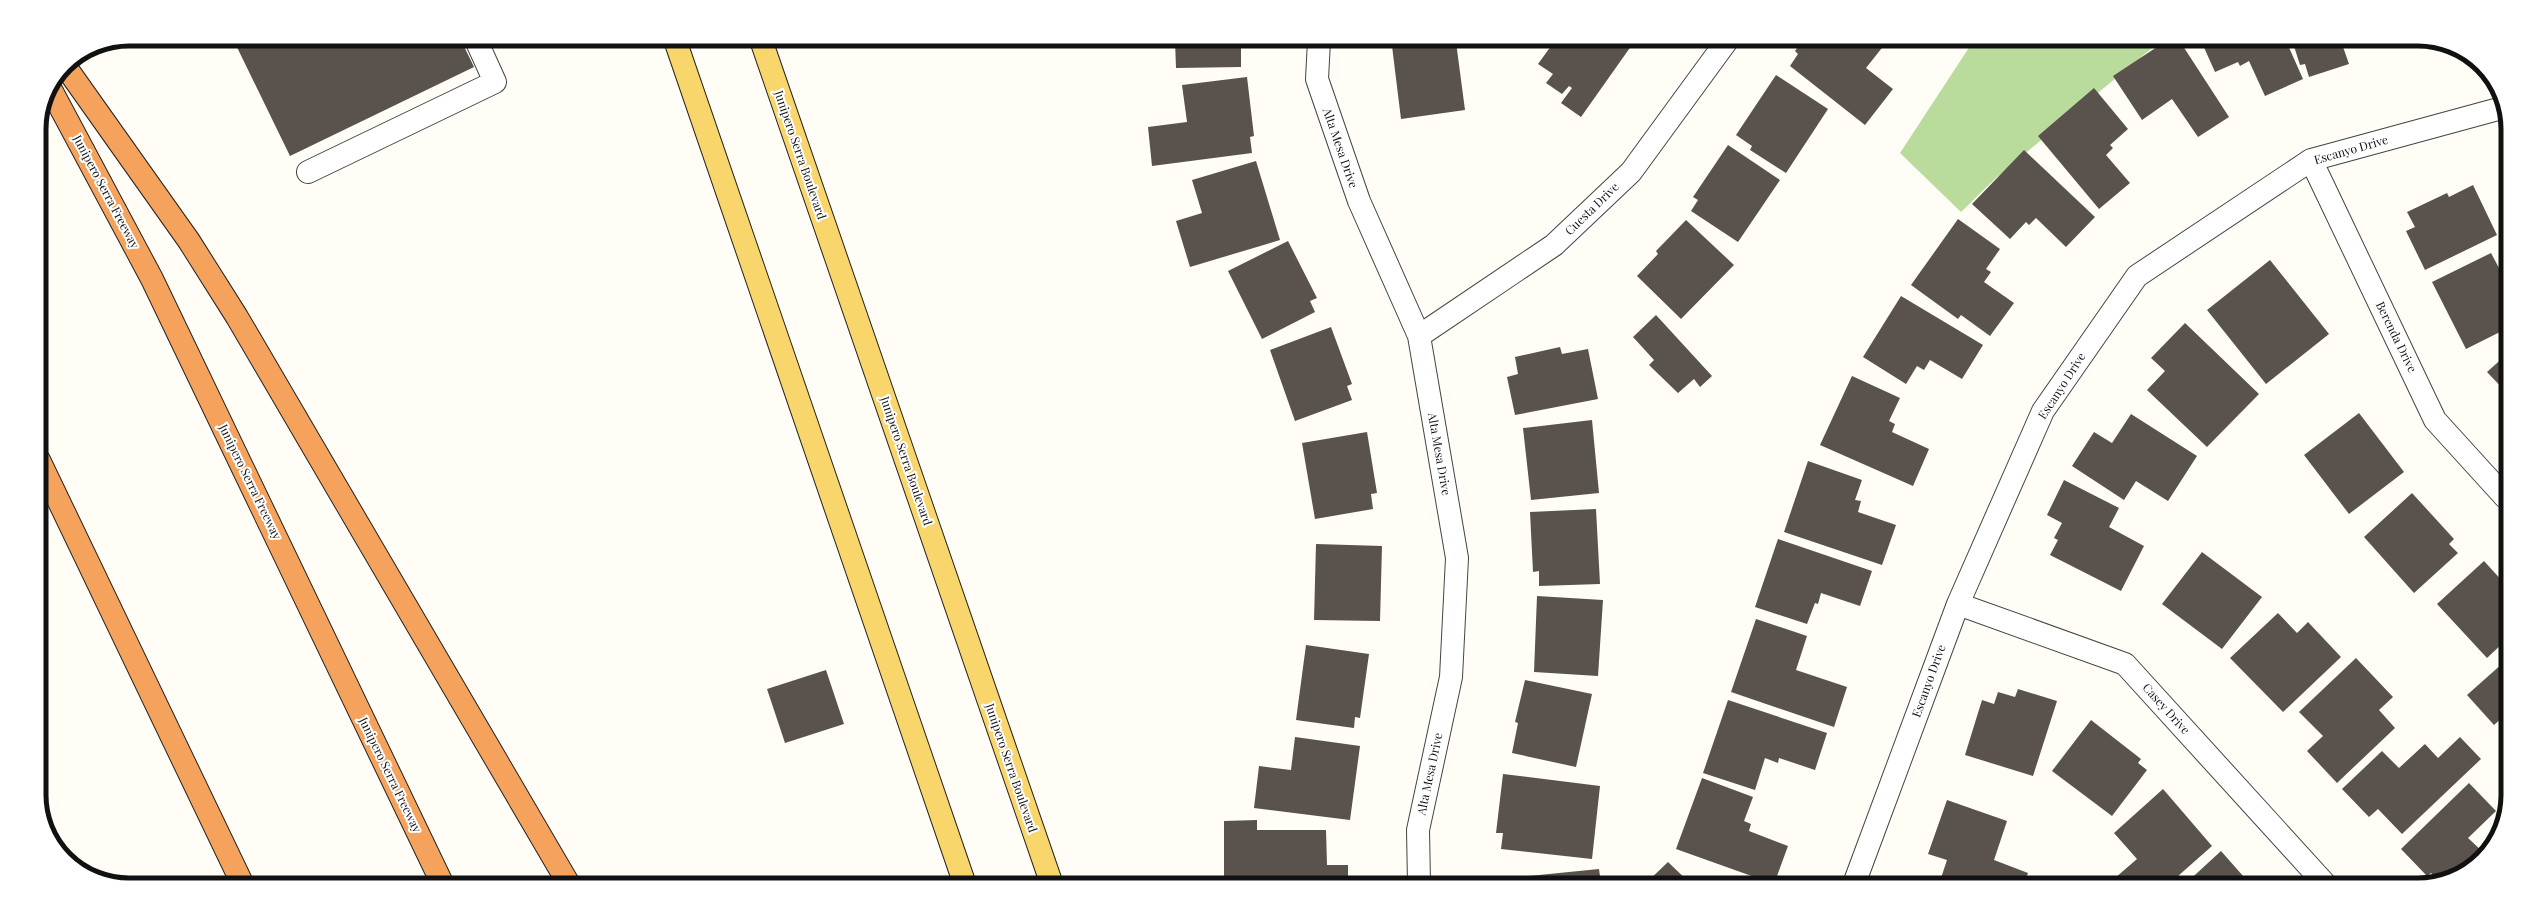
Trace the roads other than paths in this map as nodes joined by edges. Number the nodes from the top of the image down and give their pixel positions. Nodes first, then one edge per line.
1 (479, 46) edge
2 (677, 46) edge
3 (763, 46) edge
4 (1319, 46) edge
5 (1723, 46) edge
6 (69, 71) edge
7 (53, 95) edge
8 (2498, 109) edge
9 (2311, 160) junction
10 (308, 172) dead end
11 (1419, 336) junction
12 (46, 475) edge
13 (2501, 493) edge
14 (1958, 604) junction
15 (241, 878) edge
16 (440, 878) edge
17 (565, 878) edge
18 (963, 878) edge
19 (1050, 878) edge
20 (1419, 878) edge
21 (1856, 878) edge
22 (2320, 878) edge

1 - 10 street
2 - 18 main road
3 - 19 main road, Junipero Serra Boulevard
4 - 11 street, Alta Mesa Drive
5 - 11 street, Cuesta Drive
6 - 17 highway
7 - 16 highway, Junipero Serra Freeway
8 - 9 street, Escanyo Drive
9 - 13 street, Berenda Drive
9 - 14 street, Escanyo Drive
11 - 20 street, Alta Mesa Drive
12 - 15 highway
14 - 21 street, Escanyo Drive
14 - 22 street, Casey Drive

